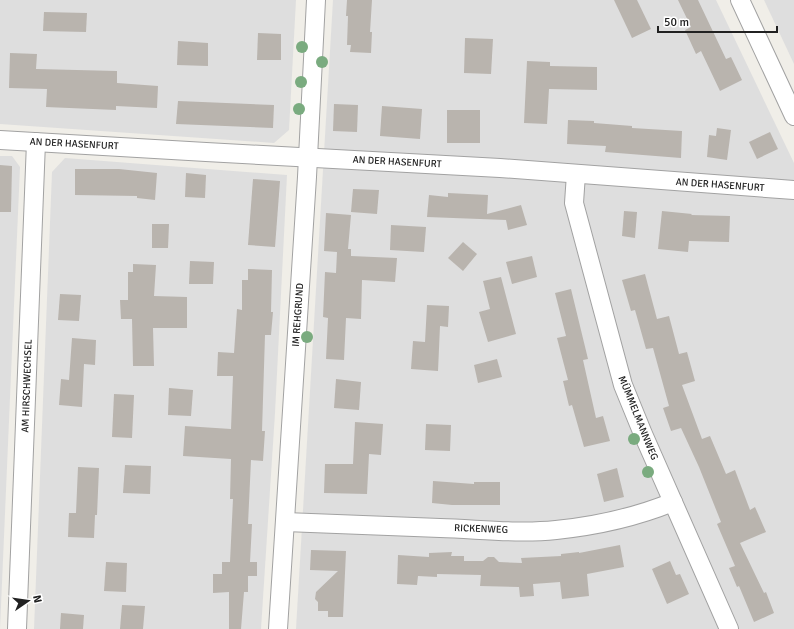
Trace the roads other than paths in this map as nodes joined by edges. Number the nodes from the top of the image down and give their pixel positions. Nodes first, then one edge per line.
1 (316, 0) edge
2 (740, 0) edge
3 (794, 116) edge
4 (0, 140) edge
5 (36, 142) junction
6 (307, 157) junction
7 (576, 174) junction
8 (794, 190) edge
9 (673, 502) junction
10 (285, 522) junction
11 (17, 629) edge
12 (278, 629) edge
13 (729, 629) edge

1 - 6 street, IM REHGRUND
2 - 3 street
4 - 5 street, AN DER HASENFURT
5 - 6 street, AN DER HASENFURT
5 - 11 street, AM HIRSCHWECHSEL
6 - 7 street, AN DER HASENFURT
6 - 10 street, IM REHGRUND
7 - 8 street, AN DER HASENFURT
7 - 9 street, MÜMMELMANNWEG
9 - 10 street, RICKENWEG
9 - 13 street, MÜMMELMANNWEG
10 - 12 street, IM REHGRUND

